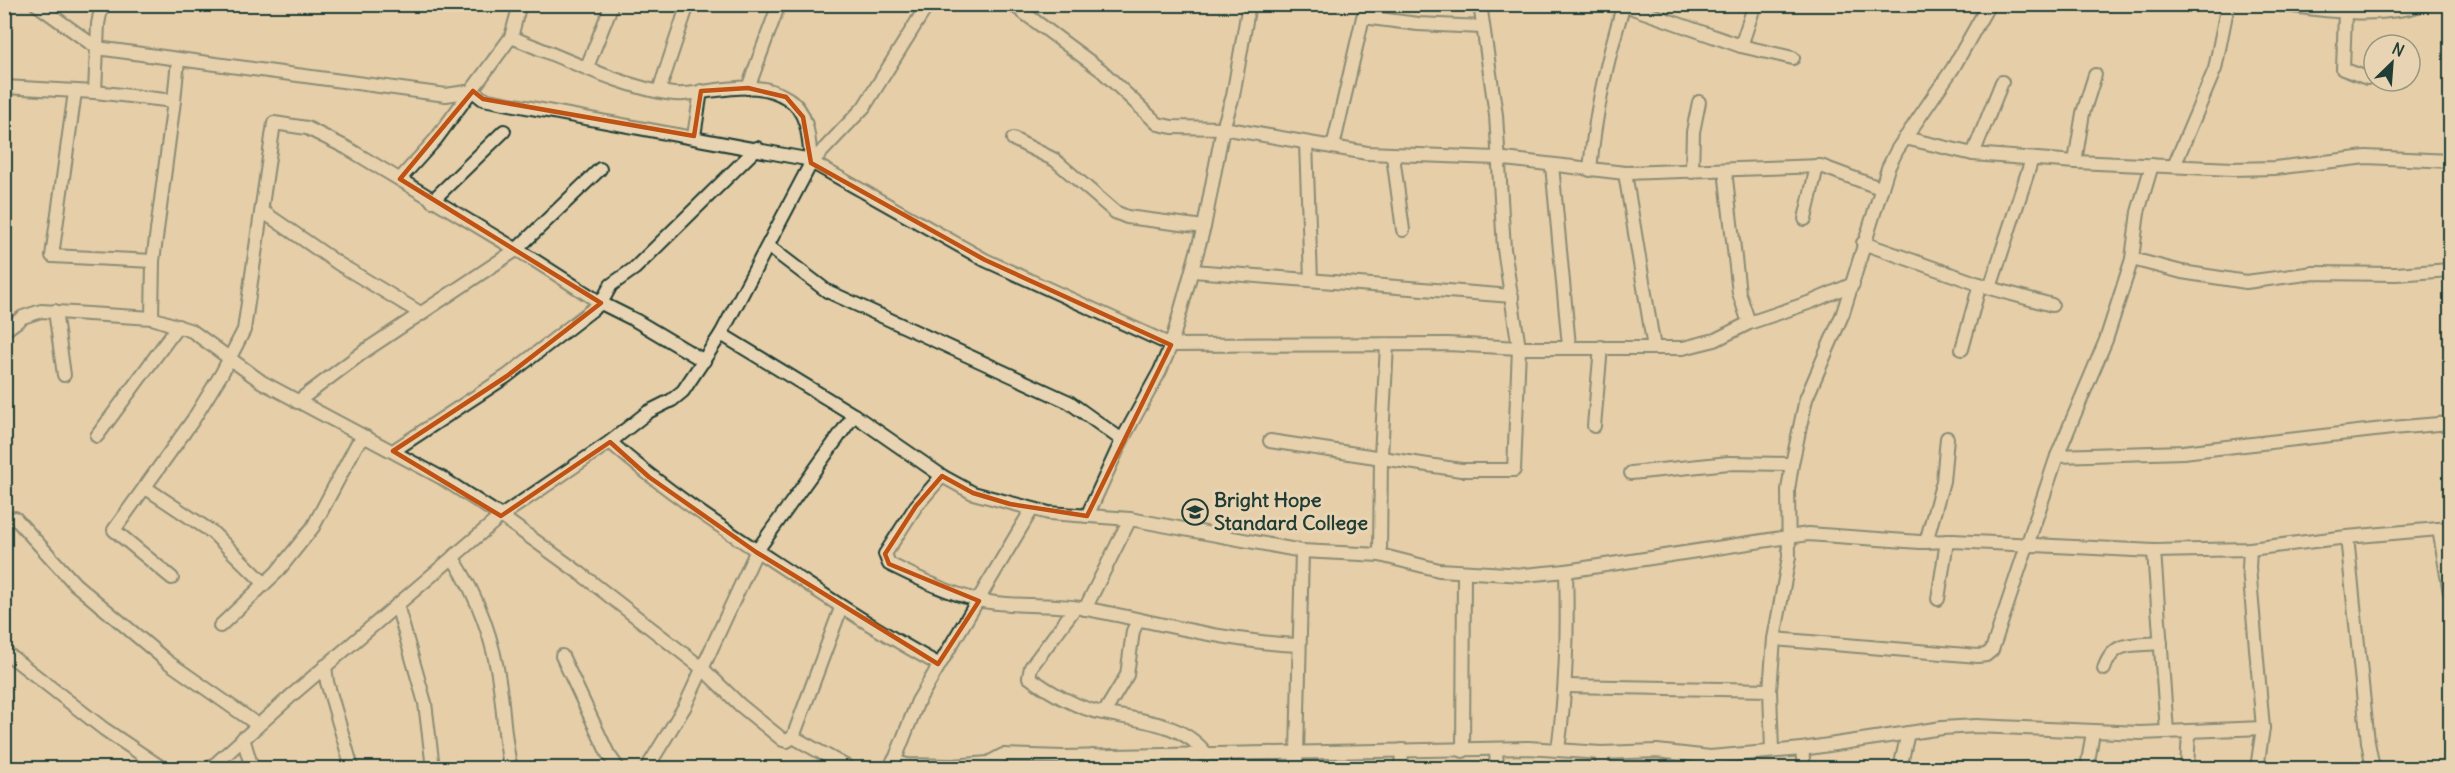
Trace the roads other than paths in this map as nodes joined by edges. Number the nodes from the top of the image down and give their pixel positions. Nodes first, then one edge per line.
1 (36, 4) edge
2 (102, 4) edge
3 (520, 4) edge
4 (612, 4) edge
5 (688, 4) edge
6 (779, 4) edge
7 (928, 4) edge
8 (1012, 4) edge
9 (1249, 4) edge
10 (1480, 4) edge
11 (1755, 4) edge
12 (1989, 4) edge
13 (2228, 4) edge
14 (2278, 4) edge
15 (2426, 4) edge
16 (1624, 5) edge
17 (2344, 13) junction
18 (1482, 27) junction
19 (511, 37) junction
20 (1741, 46) junction
21 (97, 48) junction
22 (1793, 58) dead end
23 (178, 60) junction
24 (587, 67) junction
25 (2095, 75) dead end
26 (2362, 76) edge
27 (2002, 82) dead end
28 (4, 87) edge
29 (748, 88) junction
30 (473, 90) junction
31 (659, 91) junction
32 (701, 91) junction
33 (75, 92) junction
34 (95, 92) junction
35 (174, 101) junction
36 (1699, 102) dead end
37 (1222, 128) junction
38 (504, 131) dead end
39 (694, 136) junction
40 (1905, 138) junction
41 (1013, 139) dead end
42 (1306, 143) junction
43 (1333, 147) junction
44 (758, 148) junction
45 (1973, 154) junction
46 (1393, 156) junction
47 (1496, 158) junction
48 (2032, 159) junction
49 (2451, 161) edge
50 (2075, 162) junction
51 (811, 164) junction
52 (1552, 165) junction
53 (2151, 165) junction
54 (1817, 166) junction
55 (2174, 166) junction
56 (600, 169) dead end
57 (1590, 170) junction
58 (1725, 170) junction
59 (1692, 172) junction
60 (1625, 173) junction
61 (400, 179) junction
62 (1880, 188) junction
63 (432, 201) junction
64 (262, 211) junction
65 (1805, 219) dead end
66 (1204, 227) junction
67 (1403, 230) dead end
68 (1863, 243) junction
69 (768, 246) junction
70 (516, 250) junction
71 (2132, 259) junction
72 (153, 261) junction
73 (2451, 270) edge
74 (1192, 271) junction
75 (1311, 280) junction
76 (1853, 284) junction
77 (1985, 286) junction
78 (1512, 296) junction
79 (601, 303) junction
80 (2052, 305) dead end
81 (55, 311) junction
82 (423, 314) junction
83 (152, 318) junction
84 (1749, 323) junction
85 (178, 326) junction
86 (4, 331) edge
87 (721, 334) junction
88 (1171, 345) junction
89 (1387, 345) junction
90 (1569, 346) junction
91 (1601, 347) junction
92 (1519, 348) junction
93 (1654, 348) junction
94 (1962, 349) dead end
95 (230, 357) junction
96 (704, 361) junction
97 (64, 375) dead end
98 (297, 402) junction
99 (854, 415) junction
100 (2451, 423) edge
101 (1594, 426) dead end
102 (97, 436) dead end
103 (359, 438) junction
104 (1947, 438) dead end
105 (1122, 440) junction
106 (1270, 441) dead end
107 (610, 442) junction
108 (393, 451) junction
109 (1381, 456) junction
110 (2057, 456) junction
111 (1792, 464) junction
112 (1631, 473) dead end
113 (942, 476) junction
114 (146, 488) junction
115 (1032, 509) junction
116 (501, 516) junction
117 (1087, 516) junction
118 (15, 518) dead end
119 (1131, 519) junction
120 (2445, 528) edge
121 (2347, 537) junction
122 (1788, 538) junction
123 (1947, 541) junction
124 (1926, 542) junction
125 (2026, 547) junction
126 (2250, 549) junction
127 (1302, 551) junction
128 (2154, 551) junction
129 (756, 552) junction
130 (1380, 555) junction
131 (453, 558) junction
132 (1566, 571) junction
133 (1464, 572) junction
134 (172, 578) dead end
135 (264, 583) junction
136 (2451, 593) edge
137 (1938, 599) dead end
138 (979, 601) junction
139 (397, 605) junction
140 (841, 608) junction
141 (1080, 608) junction
142 (220, 626) dead end
143 (1135, 626) junction
144 (1774, 639) junction
145 (2161, 643) junction
146 (1298, 645) junction
147 (4, 651) edge
148 (562, 656) dead end
149 (938, 664) junction
150 (325, 666) junction
151 (702, 668) junction
152 (2104, 669) dead end
153 (1565, 686) junction
154 (1770, 690) junction
155 (1104, 713) junction
156 (258, 725) junction
157 (2263, 728) junction
158 (2093, 732) junction
159 (2167, 732) junction
160 (2189, 732) junction
161 (1908, 733) junction
162 (793, 737) junction
163 (243, 738) junction
164 (1802, 749) junction
165 (1402, 750) junction
166 (1558, 750) junction
167 (1463, 751) junction
168 (1496, 751) junction
169 (1772, 752) junction
170 (1298, 753) junction
171 (1601, 753) junction
172 (1192, 755) junction
173 (1207, 755) junction
174 (1093, 762) edge
175 (1710, 763) edge
176 (892, 765) edge
177 (989, 766) edge
178 (162, 768) edge
179 (211, 768) edge
180 (252, 768) edge
181 (352, 768) edge
182 (434, 768) edge
183 (511, 768) edge
184 (618, 768) edge
185 (647, 768) edge
186 (849, 768) edge
187 (1193, 768) edge
188 (1294, 768) edge
189 (1401, 768) edge
190 (1497, 768) edge
191 (1603, 768) edge
192 (1804, 768) edge
193 (1900, 768) edge
194 (2087, 768) edge
195 (2187, 768) edge
196 (2257, 768) edge
197 (2373, 768) edge

1 - 21 street
2 - 21 street
3 - 19 street
4 - 24 street
5 - 31 street
6 - 29 street
7 - 51 street
8 - 37 street
9 - 37 street
10 - 18 street
11 - 20 street
12 - 40 street
13 - 55 street
14 - 17 street
15 - 17 street
16 - 20 street
16 - 57 street
17 - 26 street
18 - 43 street
18 - 47 street
19 - 24 street
19 - 30 street
20 - 22 street
21 - 23 street
21 - 34 street
23 - 30 street
23 - 35 street
24 - 31 street
25 - 50 street
27 - 45 street
28 - 33 street
29 - 32 street
29 - 51 street
30 - 39 street
30 - 61 street
31 - 32 street
32 - 39 street
33 - 34 street
33 - 72 street
34 - 35 street
35 - 72 street
36 - 59 street
37 - 42 street
37 - 66 street
38 - 63 street
39 - 44 street
40 - 45 street
40 - 62 street
41 - 66 street
42 - 43 street
42 - 75 street
43 - 46 street
44 - 51 street
44 - 79 street
45 - 48 street
46 - 47 street
46 - 67 street
47 - 52 street
47 - 78 street
48 - 50 street
48 - 77 street
49 - 55 street
50 - 53 street
51 - 69 street
51 - 88 street
52 - 57 street
52 - 90 street
53 - 55 street
53 - 71 street
54 - 58 street
54 - 62 street
54 - 65 street
56 - 70 street
57 - 60 street
58 - 59 street
58 - 84 street
59 - 60 street
60 - 93 street
61 - 63 street
61 - 64 street
62 - 68 street
63 - 70 street
64 - 82 street
64 - 95 street
66 - 74 street
68 - 76 street
68 - 77 street
69 - 87 street
69 - 105 street
70 - 79 street
70 - 82 street
71 - 73 street
71 - 110 street
72 - 83 street
74 - 75 street
74 - 88 street
75 - 78 street
76 - 84 street
76 - 111 street
77 - 80 street
77 - 94 street
78 - 92 street
79 - 96 street
79 - 108 street
81 - 83 street
81 - 86 street
81 - 97 street
82 - 98 street
83 - 85 street
84 - 93 street
85 - 95 street
85 - 102 street
87 - 96 street
87 - 99 street
88 - 89 street
88 - 105 street
89 - 92 street
89 - 109 street
90 - 91 street
90 - 92 street
91 - 93 street
91 - 101 street
92 - 109 street
95 - 98 street
95 - 114 street
96 - 107 street
98 - 103 street
99 - 113 street
99 - 129 street
100 - 110 street
103 - 108 street
103 - 135 street
104 - 124 street
105 - 117 street
106 - 109 street
107 - 116 street
107 - 129 street
108 - 116 street
109 - 130 street
110 - 125 street
111 - 112 street
111 - 122 street
113 - 115 street
113 - 138 street
114 - 134 street
114 - 135 street
115 - 117 street
115 - 138 street
116 - 131 street
116 - 151 street
117 - 119 street
118 - 156 street
119 - 127 street
119 - 141 street
120 - 121 street
120 - 136 street
121 - 126 street
121 - 197 street
122 - 124 street
122 - 132 street
122 - 144 street
123 - 124 street
123 - 125 street
123 - 137 street
125 - 128 street
125 - 144 street
126 - 128 street
126 - 157 street
127 - 130 street
127 - 146 street
128 - 145 street
129 - 140 street
129 - 151 street
130 - 133 street
131 - 139 street
131 - 183 street
132 - 133 street
132 - 153 street
133 - 167 street
135 - 142 street
138 - 141 street
138 - 149 street
139 - 150 street
139 - 182 street
140 - 149 street
140 - 162 street
141 - 143 street
141 - 155 street
143 - 146 street
143 - 155 street
144 - 154 street
145 - 152 street
145 - 159 street
146 - 170 street
147 - 178 street
148 - 184 street
149 - 176 street
150 - 156 street
150 - 181 street
151 - 162 street
151 - 185 street
153 - 154 street
153 - 166 street
154 - 169 street
155 - 173 street
156 - 163 street
157 - 160 street
157 - 196 street
158 - 159 street
158 - 161 street
158 - 194 street
159 - 160 street
160 - 195 street
161 - 164 street
161 - 193 street
162 - 186 street
163 - 179 street
163 - 180 street
164 - 169 street
164 - 192 street
165 - 167 street
165 - 170 street
165 - 189 street
166 - 168 street
166 - 171 street
167 - 168 street
168 - 190 street
169 - 175 street
170 - 173 street
170 - 188 street
171 - 175 street
171 - 191 street
172 - 173 street
172 - 174 street
172 - 187 street
174 - 177 street
176 - 177 street

